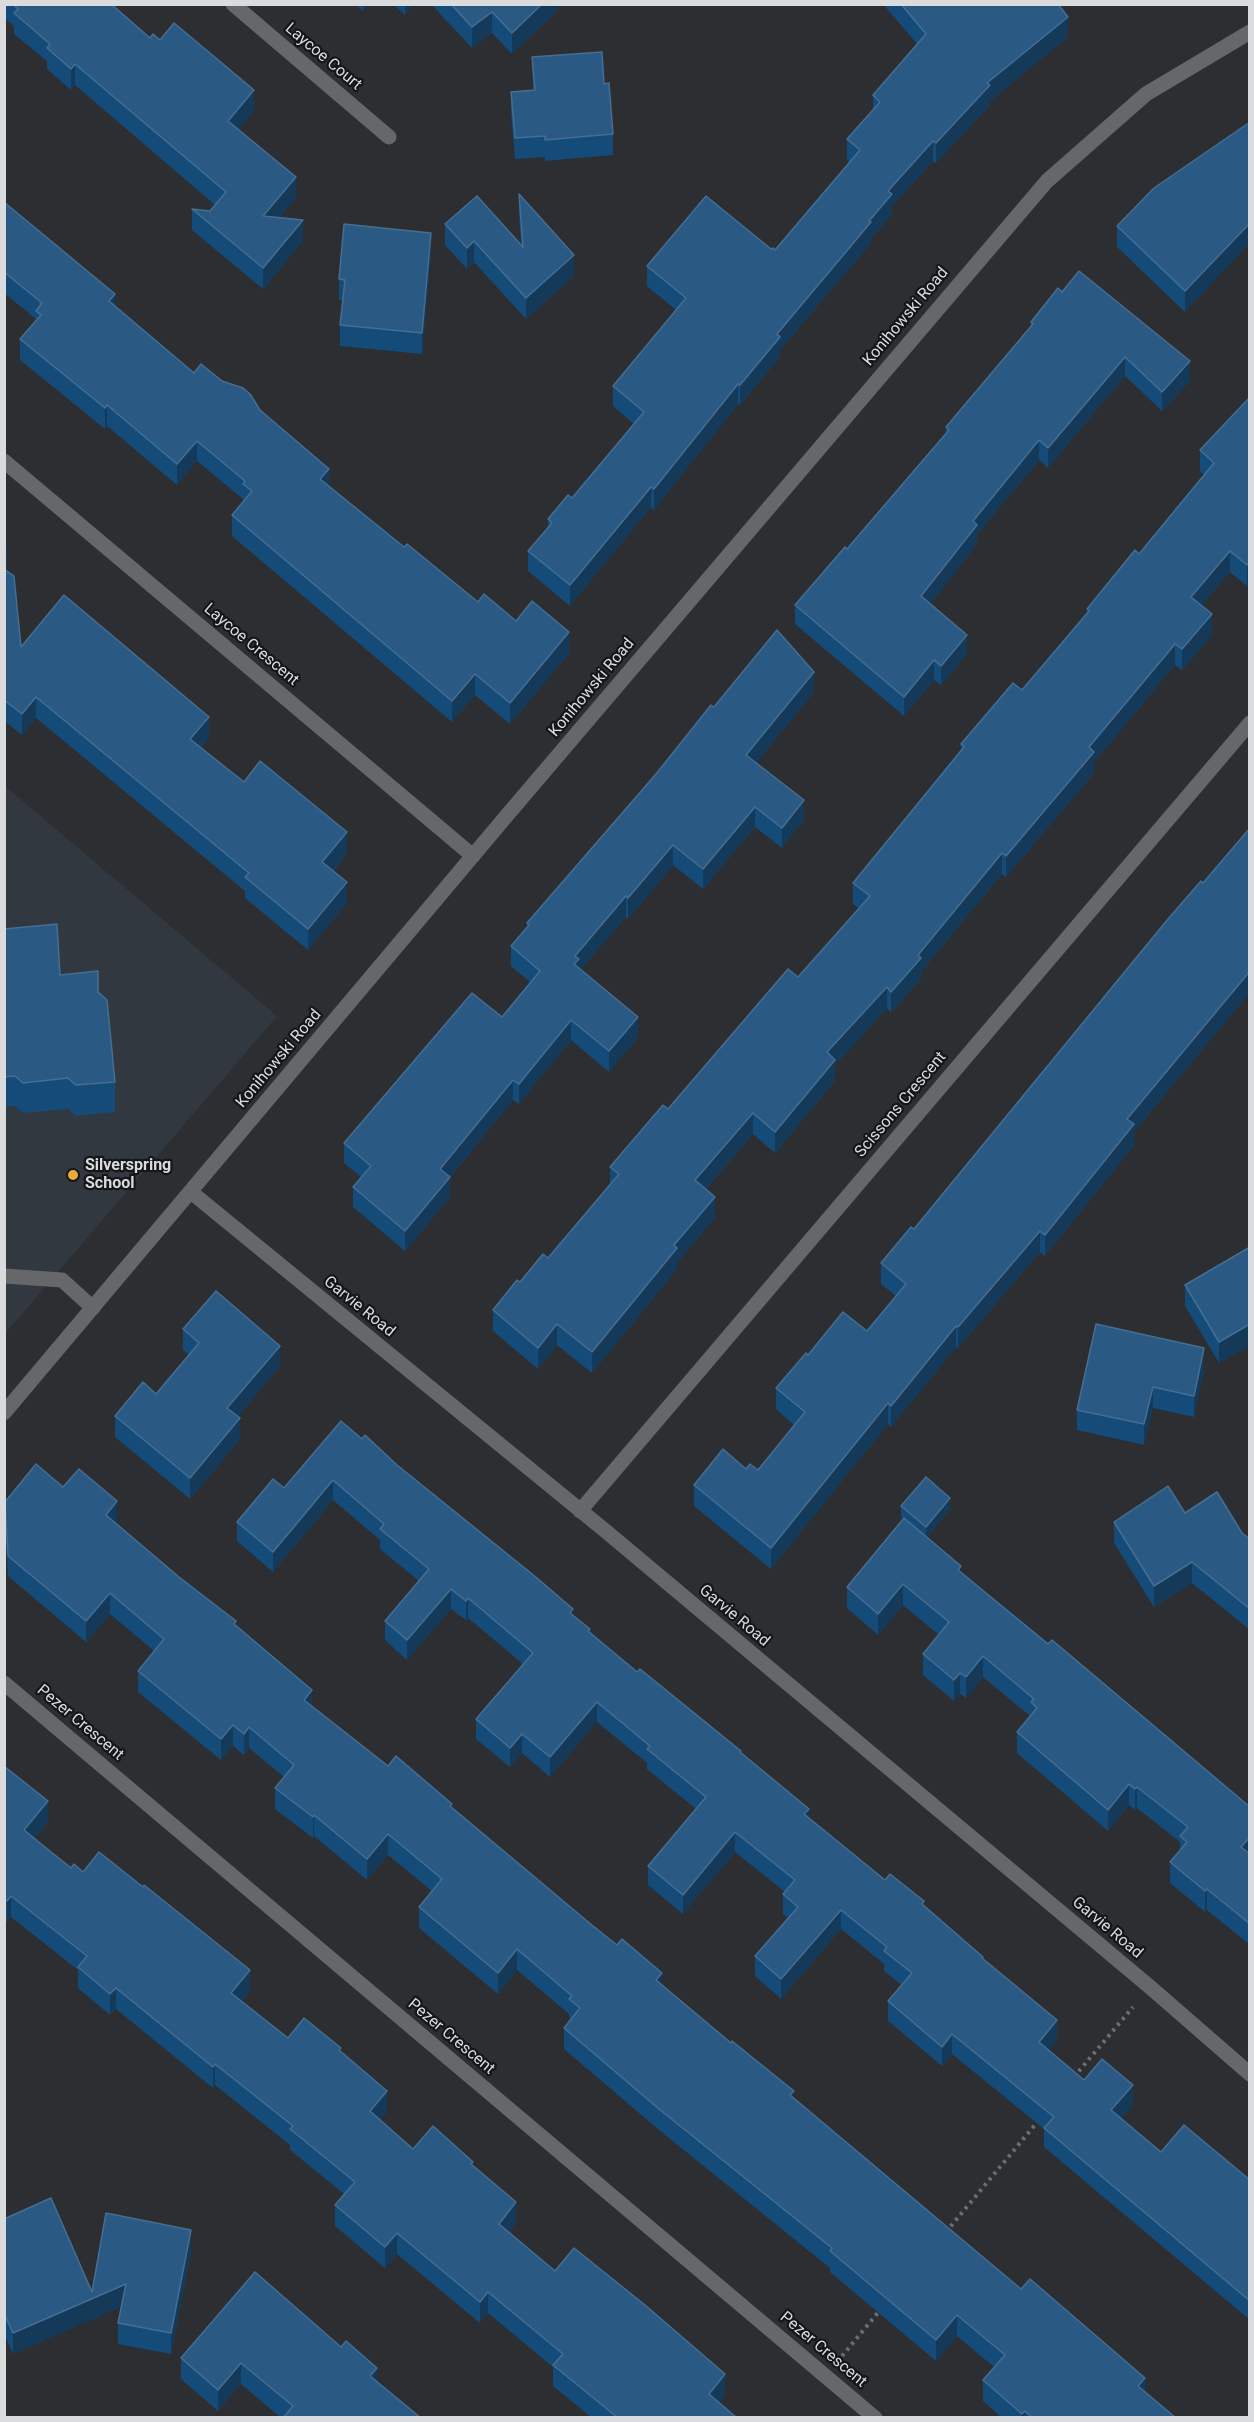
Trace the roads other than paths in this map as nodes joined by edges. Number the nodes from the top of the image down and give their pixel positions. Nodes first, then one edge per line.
1 (233, 4) edge
2 (1250, 32) edge
3 (389, 137) dead end
4 (4, 461) edge
5 (1250, 723) edge
6 (473, 856) junction
7 (191, 1192) junction
8 (4, 1276) edge
9 (93, 1308) junction
10 (4, 1413) edge
11 (580, 1511) junction
12 (4, 1683) edge
13 (1250, 2074) edge
14 (875, 2418) edge

1 - 3 street, Laycoe Court
2 - 6 street, Konihowski Road
4 - 6 street, Laycoe Crescent
5 - 11 street, Scissons Crescent
6 - 7 street, Konihowski Road
7 - 9 street, Konihowski Road
7 - 11 street, Garvie Road
8 - 9 street
9 - 10 street, Konihowski Road
11 - 13 street, Garvie Road
12 - 14 street, Pezer Crescent

